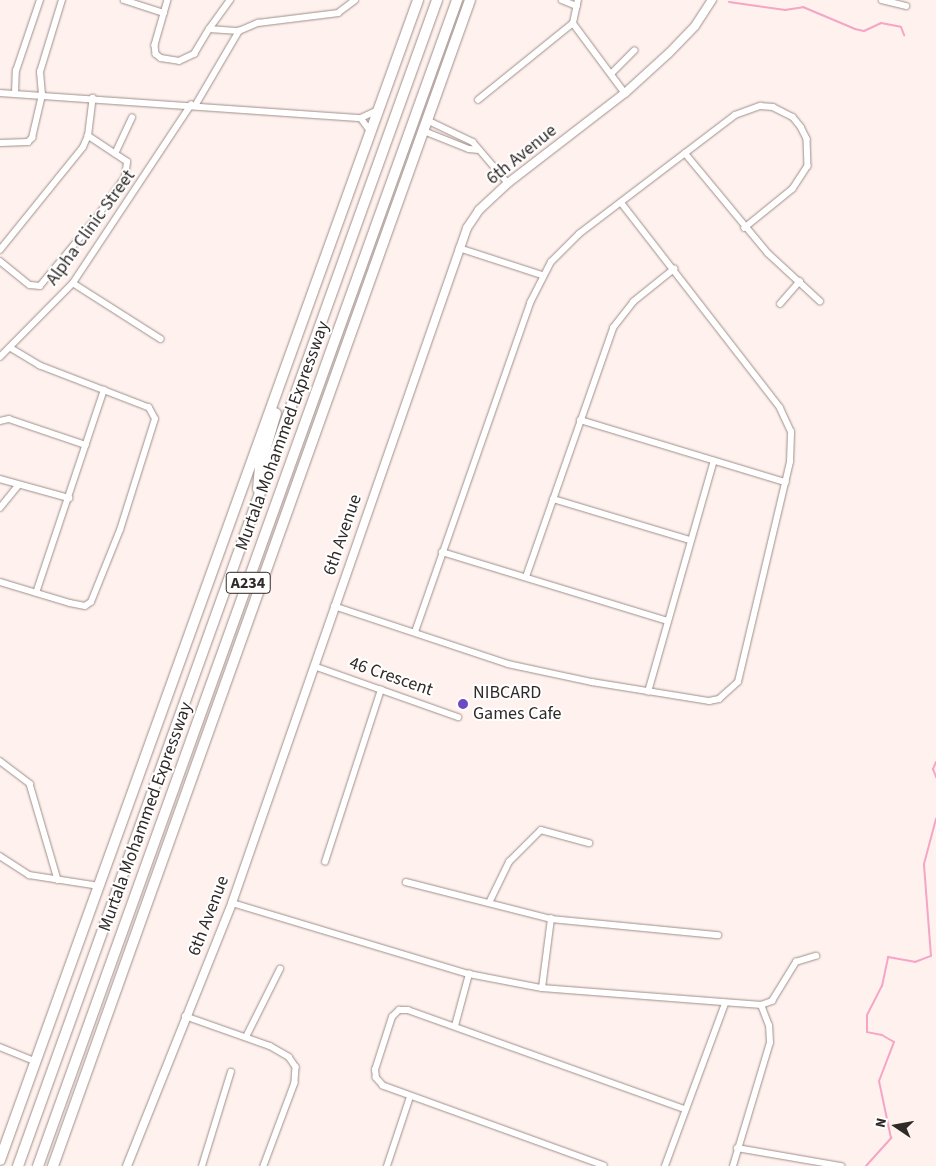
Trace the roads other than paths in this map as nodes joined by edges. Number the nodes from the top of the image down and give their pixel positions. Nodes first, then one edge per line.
1 (40, 0) edge
2 (62, 0) edge
3 (124, 0) edge
4 (168, 0) edge
5 (230, 0) edge
6 (355, 0) edge
7 (418, 0) edge
8 (437, 0) edge
9 (457, 0) edge
10 (470, 0) edge
11 (562, 0) edge
12 (712, 0) edge
13 (882, 0) edge
14 (577, 3) edge
15 (906, 6) dead end
16 (164, 14) junction
17 (573, 23) junction
18 (209, 29) junction
19 (239, 31) junction
20 (634, 51) dead end
21 (611, 74) junction
22 (0, 93) edge
23 (625, 93) junction
24 (15, 94) junction
25 (42, 95) junction
26 (93, 98) junction
27 (478, 100) dead end
28 (193, 106) junction
29 (379, 109) junction
30 (132, 118) dead end
31 (361, 118) junction
32 (427, 120) junction
33 (424, 131) junction
34 (371, 132) junction
35 (88, 136) junction
36 (0, 143) edge
37 (479, 150) junction
38 (684, 153) junction
39 (115, 154) junction
40 (508, 183) junction
41 (621, 203) junction
42 (745, 228) junction
43 (458, 248) junction
44 (0, 250) edge
45 (0, 261) edge
46 (674, 269) junction
47 (542, 274) junction
48 (800, 281) junction
49 (73, 283) junction
50 (820, 301) dead end
51 (780, 304) dead end
52 (161, 338) dead end
53 (10, 348) junction
54 (0, 358) edge
55 (286, 366) junction
56 (104, 390) junction
57 (580, 420) junction
58 (0, 421) edge
59 (316, 432) junction
60 (86, 445) junction
61 (714, 461) junction
62 (0, 479) edge
63 (284, 481) junction
64 (786, 482) junction
65 (18, 486) junction
66 (69, 498) junction
67 (553, 499) junction
68 (256, 504) junction
69 (0, 508) edge
70 (690, 540) junction
71 (442, 552) junction
72 (526, 577) junction
73 (0, 582) edge
74 (36, 593) junction
75 (334, 606) junction
76 (668, 620) junction
77 (415, 632) junction
78 (314, 666) junction
79 (380, 690) junction
80 (648, 692) junction
81 (458, 717) dead end
82 (0, 761) edge
83 (589, 843) dead end
84 (0, 856) edge
85 (325, 862) dead end
86 (58, 880) junction
87 (406, 882) dead end
88 (99, 886) junction
89 (489, 903) junction
90 (232, 904) junction
91 (551, 919) junction
92 (718, 935) dead end
93 (816, 956) dead end
94 (280, 969) dead end
95 (468, 974) junction
96 (542, 988) junction
97 (725, 1004) junction
98 (761, 1005) junction
99 (185, 1016) junction
100 (454, 1026) junction
101 (246, 1037) junction
102 (0, 1047) edge
103 (35, 1061) junction
104 (231, 1072) dead end
105 (410, 1097) junction
106 (685, 1109) junction
107 (737, 1148) junction
108 (0, 1160) edge
109 (586, 1160) junction
110 (18, 1166) edge
111 (38, 1166) edge
112 (53, 1166) edge
113 (128, 1166) edge
114 (202, 1166) edge
115 (264, 1166) edge
116 (387, 1166) edge
117 (583, 1166) edge
118 (604, 1166) edge
119 (665, 1166) edge
120 (733, 1166) edge
121 (841, 1166) edge

1 - 24 street
2 - 25 street
3 - 16 street
4 - 16 street
5 - 18 street
6 - 19 street
7 - 29 highway, Murtala Mohammed Expressway
8 - 68 highway, Murtala Mohammed Expressway / A234
9 - 63 highway, Murtala Mohammed Expressway / A234
10 - 32 highway, Murtala Mohammed Expressway
11 - 14 street
12 - 23 street, 6th Avenue
13 - 15 street
14 - 17 street
16 - 18 street
17 - 21 street
17 - 27 street
18 - 19 street
19 - 28 street, Alpha Clinic Street
20 - 21 street
21 - 23 street
22 - 24 street
23 - 40 street, 6th Avenue
24 - 25 street
25 - 26 street
25 - 36 street
26 - 28 street
26 - 35 street
28 - 31 street
28 - 49 street, Alpha Clinic Street
29 - 31 street
29 - 34 highway, Murtala Mohammed Expressway
30 - 39 street
31 - 34 street
32 - 33 highway, Murtala Mohammed Expressway
32 - 37 street
33 - 37 street
33 - 59 highway, Murtala Mohammed Expressway
34 - 55 highway, Murtala Mohammed Expressway
35 - 39 street
35 - 44 street
37 - 40 street
38 - 41 street
38 - 42 street
38 - 42 street
39 - 45 street
40 - 43 street, 6th Avenue
41 - 46 street
41 - 47 street
42 - 48 street
43 - 47 street
43 - 75 street, 6th Avenue
46 - 57 street
46 - 64 street
47 - 71 street
48 - 50 street
48 - 51 street
49 - 52 street
49 - 53 street, Alpha Clinic Street
53 - 54 street, Alpha Clinic Street
53 - 56 street
55 - 68 highway
55 - 88 highway, Murtala Mohammed Expressway
56 - 60 street
56 - 74 street
57 - 61 street
57 - 67 street
58 - 60 street
59 - 63 highway
59 - 112 highway, Murtala Mohammed Expressway
60 - 66 street
61 - 64 street
61 - 70 street
62 - 65 street
63 - 111 highway, Murtala Mohammed Expressway / A234
64 - 80 street
65 - 66 street
65 - 69 street
66 - 74 street
67 - 70 street
67 - 72 street
68 - 110 highway, Murtala Mohammed Expressway / A234
70 - 76 street
71 - 72 street
71 - 77 street
72 - 76 street
73 - 74 street
75 - 77 street
75 - 78 street, 6th Avenue
76 - 80 street
77 - 80 street
78 - 79 street, 46 Crescent
78 - 90 street, 6th Avenue
79 - 81 street, 46 Crescent
79 - 85 street
82 - 86 street
83 - 89 street
84 - 86 street
86 - 88 street
87 - 89 street
88 - 103 highway, Murtala Mohammed Expressway
89 - 91 street
90 - 95 street
90 - 99 street, 6th Avenue
91 - 92 street
91 - 96 street
93 - 98 street
94 - 101 street
95 - 96 street
95 - 100 street
96 - 97 street
97 - 98 street
97 - 106 street
98 - 107 street
99 - 101 street
99 - 113 street, 6th Avenue
100 - 105 street
100 - 106 street
101 - 115 street
102 - 103 street
103 - 108 highway, Murtala Mohammed Expressway
104 - 114 street
105 - 109 street
105 - 116 street
106 - 119 street
107 - 120 street
107 - 121 street
109 - 117 street
109 - 118 street

